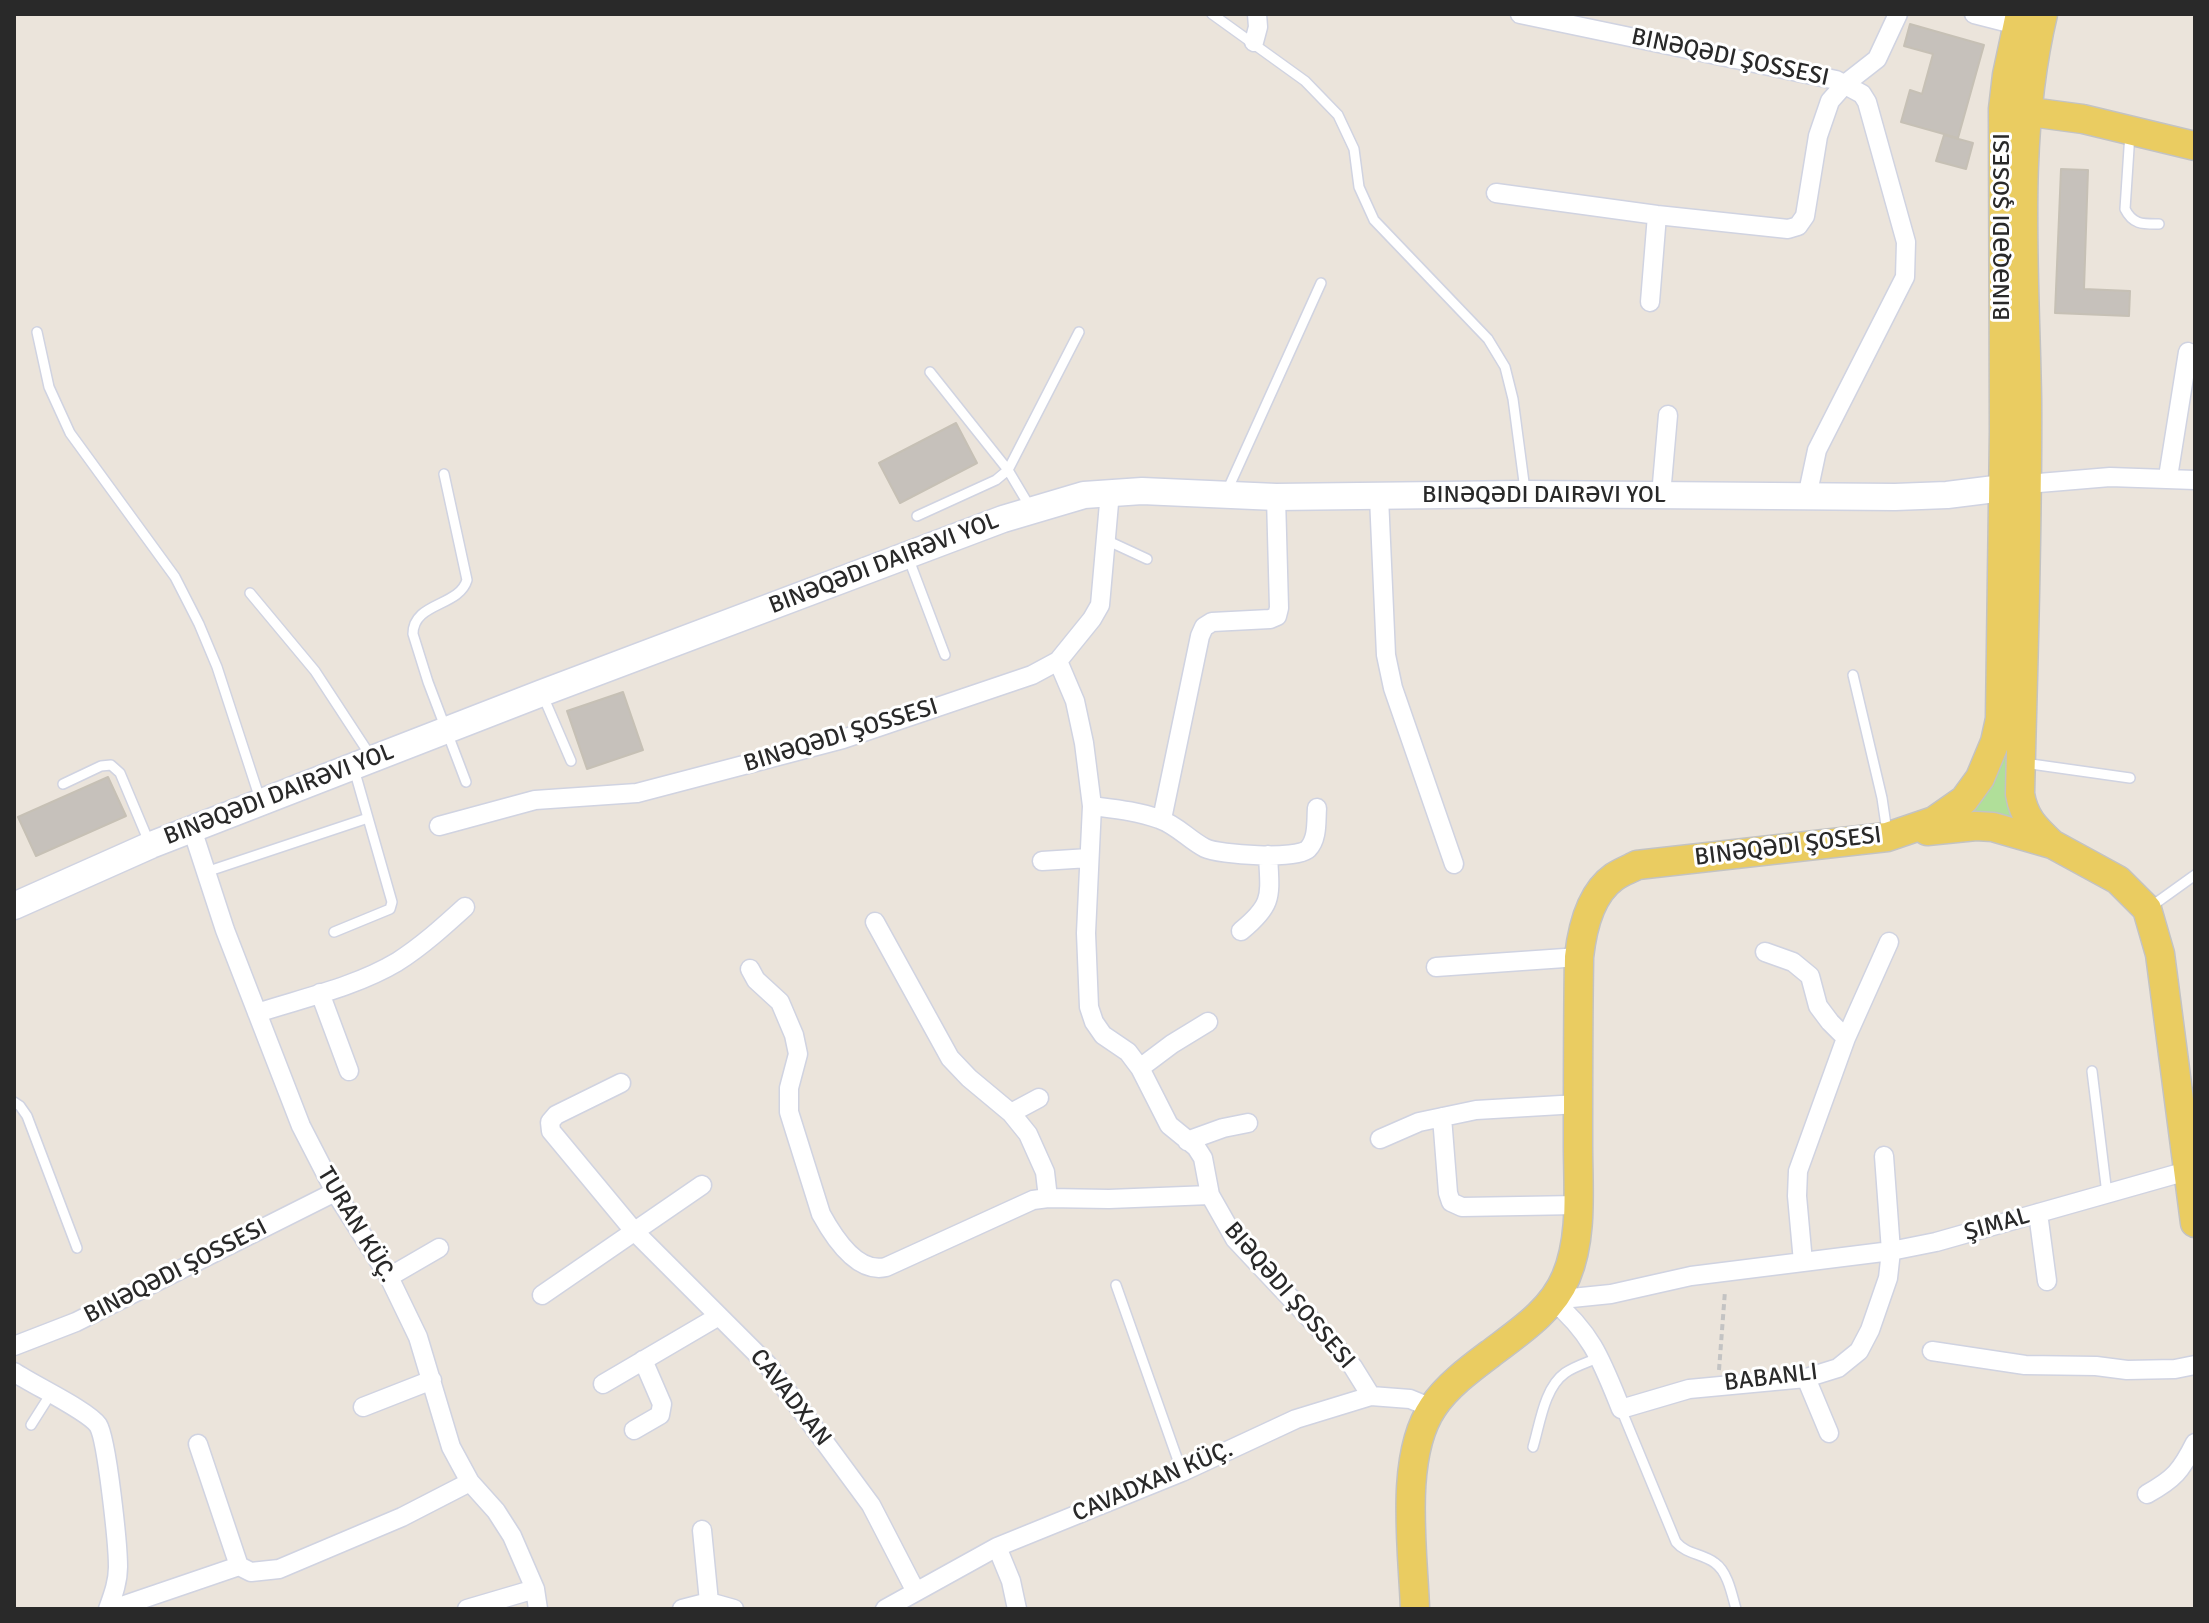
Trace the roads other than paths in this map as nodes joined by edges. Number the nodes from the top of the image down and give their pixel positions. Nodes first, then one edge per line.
1 (1212, 14) edge
2 (1257, 14) edge
3 (1520, 14) edge
4 (1898, 14) edge
5 (1974, 14) edge
6 (2043, 14) edge
7 (2018, 20) edge
8 (1254, 42) junction
9 (1845, 84) junction
10 (2015, 109) junction
11 (2130, 130) junction
12 (2192, 142) edge
13 (1496, 193) dead end
14 (1657, 215) junction
15 (2159, 224) dead end
16 (1321, 283) dead end
17 (1650, 302) dead end
18 (37, 332) dead end
19 (1079, 332) dead end
20 (2188, 352) dead end
21 (930, 372) dead end
22 (1668, 415) dead end
23 (1008, 470) junction
24 (444, 474) dead end
25 (2168, 477) junction
26 (2195, 480) edge
27 (2015, 486) junction
28 (1110, 492) junction
29 (1225, 494) junction
30 (1525, 494) junction
31 (1661, 495) junction
32 (1276, 497) junction
33 (1379, 497) junction
34 (1807, 497) junction
35 (1031, 510) junction
36 (917, 516) dead end
37 (1106, 540) junction
38 (908, 555) junction
39 (1147, 559) dead end
40 (250, 593) dead end
41 (945, 655) dead end
42 (1058, 661) junction
43 (1853, 675) dead end
44 (542, 693) junction
45 (447, 730) junction
46 (571, 761) dead end
47 (362, 762) junction
48 (2021, 763) junction
49 (2130, 778) dead end
50 (466, 782) dead end
51 (63, 784) dead end
52 (261, 802) junction
53 (1092, 806) junction
54 (1317, 808) dead end
55 (368, 818) junction
56 (1162, 819) junction
57 (439, 826) dead end
58 (192, 829) junction
59 (1887, 837) junction
60 (2052, 844) junction
61 (151, 845) junction
62 (1268, 855) junction
63 (1089, 858) junction
64 (1042, 861) dead end
65 (1454, 864) dead end
66 (206, 872) junction
67 (2195, 875) edge
68 (14, 906) edge
69 (465, 907) dead end
70 (2147, 909) junction
71 (875, 922) dead end
72 (1241, 931) dead end
73 (334, 932) dead end
74 (1889, 942) dead end
75 (1765, 952) dead end
76 (1579, 957) junction
77 (1436, 967) dead end
78 (750, 969) dead end
79 (320, 993) junction
80 (257, 1013) junction
81 (1208, 1022) dead end
82 (1846, 1038) junction
83 (1140, 1068) junction
84 (349, 1071) dead end
85 (2092, 1071) dead end
86 (621, 1083) dead end
87 (1039, 1098) dead end
88 (14, 1102) edge
89 (1578, 1104) junction
90 (1011, 1113) junction
91 (1442, 1117) junction
92 (1248, 1123) dead end
93 (1380, 1139) dead end
94 (1187, 1141) junction
95 (1884, 1156) dead end
96 (2191, 1170) edge
97 (702, 1185) dead end
98 (335, 1192) junction
99 (2107, 1194) junction
100 (1210, 1195) junction
101 (1048, 1198) junction
102 (1578, 1205) junction
103 (2038, 1213) junction
104 (2195, 1223) edge
105 (634, 1231) junction
106 (77, 1248) dead end
107 (439, 1248) dead end
108 (1891, 1251) junction
109 (1803, 1262) junction
110 (389, 1277) junction
111 (2047, 1281) dead end
112 (1116, 1285) dead end
113 (542, 1295) dead end
114 (1552, 1300) junction
115 (719, 1316) junction
116 (14, 1346) edge
117 (1932, 1351) dead end
118 (1600, 1357) junction
119 (643, 1360) junction
120 (2195, 1365) edge
121 (14, 1372) edge
122 (1806, 1378) junction
123 (432, 1380) junction
124 (603, 1384) dead end
125 (50, 1395) junction
126 (1371, 1396) junction
127 (363, 1407) dead end
128 (1432, 1408) junction
129 (1621, 1409) junction
130 (31, 1425) dead end
131 (634, 1430) dead end
132 (1829, 1433) dead end
133 (2195, 1443) edge
134 (198, 1444) dead end
135 (1533, 1447) dead end
136 (1182, 1472) junction
137 (470, 1482) junction
138 (2147, 1494) dead end
139 (702, 1530) dead end
140 (997, 1547) junction
141 (239, 1566) junction
142 (535, 1589) junction
143 (915, 1590) junction
144 (160, 1602) edge
145 (709, 1602) junction
146 (110, 1609) edge
147 (467, 1609) edge
148 (538, 1609) edge
149 (682, 1609) edge
150 (734, 1609) edge
151 (885, 1609) edge
152 (1017, 1609) edge
153 (1415, 1609) edge
154 (1736, 1609) edge

1 - 8 lane
2 - 8 street
3 - 9 street, BINƏQƏDI ŞOSSESI
4 - 9 street, BINƏQƏDI ŞOSSESI
5 - 7 street
6 - 10 main road, BINƏQƏDI ŞOSESI
7 - 10 main road, BINƏQƏDI ŞOSESI
8 - 30 lane
9 - 14 street, BINƏQƏDI ŞOSSESI
9 - 34 street
10 - 11 main road
10 - 27 main road, BINƏQƏDI ŞOSESI
11 - 12 main road
11 - 15 lane
13 - 14 street, BINƏQƏDI ŞOSSESI
14 - 17 street
16 - 29 lane
18 - 52 lane
19 - 23 lane
20 - 25 street
21 - 23 lane
22 - 31 street
23 - 35 lane
23 - 36 lane
24 - 45 lane
25 - 26 street
25 - 27 street
27 - 34 main road, BINƏQƏDI DAIRƏVI YOL
27 - 48 main road, BINƏQƏDI ŞOSESI
27 - 59 main road, BINƏQƏDI ŞOSESI
28 - 29 main road, BINƏQƏDI DAIRƏVI YOL
28 - 35 main road, BINƏQƏDI DAIRƏVI YOL
28 - 37 street, BINƏQƏDI ŞOSSESI
29 - 32 main road, BINƏQƏDI DAIRƏVI YOL
30 - 31 main road, BINƏQƏDI DAIRƏVI YOL
30 - 33 main road, BINƏQƏDI DAIRƏVI YOL
31 - 34 main road, BINƏQƏDI DAIRƏVI YOL
32 - 33 main road, BINƏQƏDI DAIRƏVI YOL
32 - 56 street
33 - 65 street
35 - 38 main road, BINƏQƏDI DAIRƏVI YOL
37 - 39 lane
37 - 42 street, BINƏQƏDI ŞOSSESI
38 - 41 lane
38 - 44 main road, BINƏQƏDI DAIRƏVI YOL
40 - 47 lane
42 - 53 street, BIƏQƏDI ŞOSSESI
42 - 57 street, BINƏQƏDI ŞOSSESI
43 - 59 lane
44 - 45 main road, BINƏQƏDI DAIRƏVI YOL
44 - 46 lane
45 - 47 main road, BINƏQƏDI DAIRƏVI YOL
45 - 50 lane
47 - 52 main road, BINƏQƏDI DAIRƏVI YOL
47 - 55 lane
48 - 49 lane
48 - 60 main road, BINƏQƏDI ŞOSESI
51 - 61 lane
52 - 58 main road, BINƏQƏDI DAIRƏVI YOL
53 - 56 street
53 - 63 street, BIƏQƏDI ŞOSSESI
54 - 62 street
55 - 66 lane
55 - 73 lane
56 - 62 street
58 - 61 main road, BINƏQƏDI DAIRƏVI YOL
58 - 66 street, TURAN KÜÇ.
59 - 60 main road
59 - 76 main road, BINƏQƏDI ŞOSESI
60 - 70 main road
61 - 68 main road, BINƏQƏDI DAIRƏVI YOL
62 - 72 street
63 - 64 street
63 - 83 street, BIƏQƏDI ŞOSSESI
66 - 80 street, TURAN KÜÇ.
67 - 70 lane
69 - 79 street
70 - 96 main road
71 - 90 street
74 - 82 street
75 - 82 street
76 - 77 street
76 - 89 main road, BINƏQƏDI ŞOSESI
78 - 101 street, BIƏQƏDI ŞOSSESI
79 - 80 street
79 - 84 street
80 - 98 street, TURAN KÜÇ.
81 - 83 street
82 - 109 street
83 - 94 street, BIƏQƏDI ŞOSSESI
85 - 99 lane
86 - 105 street, CAVADXAN
87 - 90 street
88 - 106 lane
89 - 91 street
89 - 102 main road, BINƏQƏDI ŞOSESI
90 - 101 street
91 - 93 street
91 - 102 street
92 - 94 street
94 - 100 street, BIƏQƏDI ŞOSSESI
95 - 108 street
96 - 99 street, ŞIMAL
96 - 104 main road
97 - 105 street
98 - 110 street, TURAN KÜÇ.
98 - 116 street, BINƏQƏDI ŞOSSESI
99 - 103 street, ŞIMAL
100 - 101 street, BIƏQƏDI ŞOSSESI
100 - 126 street, BIƏQƏDI ŞOSSESI
102 - 114 main road, BINƏQƏDI ŞOSESI
103 - 108 street, ŞIMAL
103 - 111 street
105 - 113 street
105 - 115 street, CAVADXAN
107 - 110 street
108 - 109 street, ŞIMAL
108 - 122 street
109 - 114 street, ŞIMAL
110 - 123 street, TURAN KÜÇ.
112 - 136 lane
114 - 118 street
114 - 128 main road, BINƏQƏDI ŞOSESI
115 - 119 street
115 - 143 street, CAVADXAN
117 - 120 street
118 - 129 street
118 - 135 lane
119 - 124 street
119 - 131 street
121 - 125 street
122 - 129 street
122 - 132 street
123 - 127 street
123 - 137 street, TURAN KÜÇ.
125 - 130 lane
125 - 146 street
126 - 128 street, CAVADXAN KÜÇ.
126 - 136 street, CAVADXAN KÜÇ.
128 - 153 main road, BINƏQƏDI ŞOSESI
129 - 154 lane
133 - 138 street
134 - 141 street
136 - 140 street, CAVADXAN KÜÇ.
137 - 141 street
137 - 142 street, TURAN KÜÇ.
139 - 145 street
140 - 143 street, CAVADXAN KÜÇ.
140 - 152 street
141 - 144 street
142 - 147 street
142 - 148 street, TURAN KÜÇ.
143 - 151 street, CAVADXAN KÜÇ.
144 - 146 street
145 - 149 street
145 - 150 street

